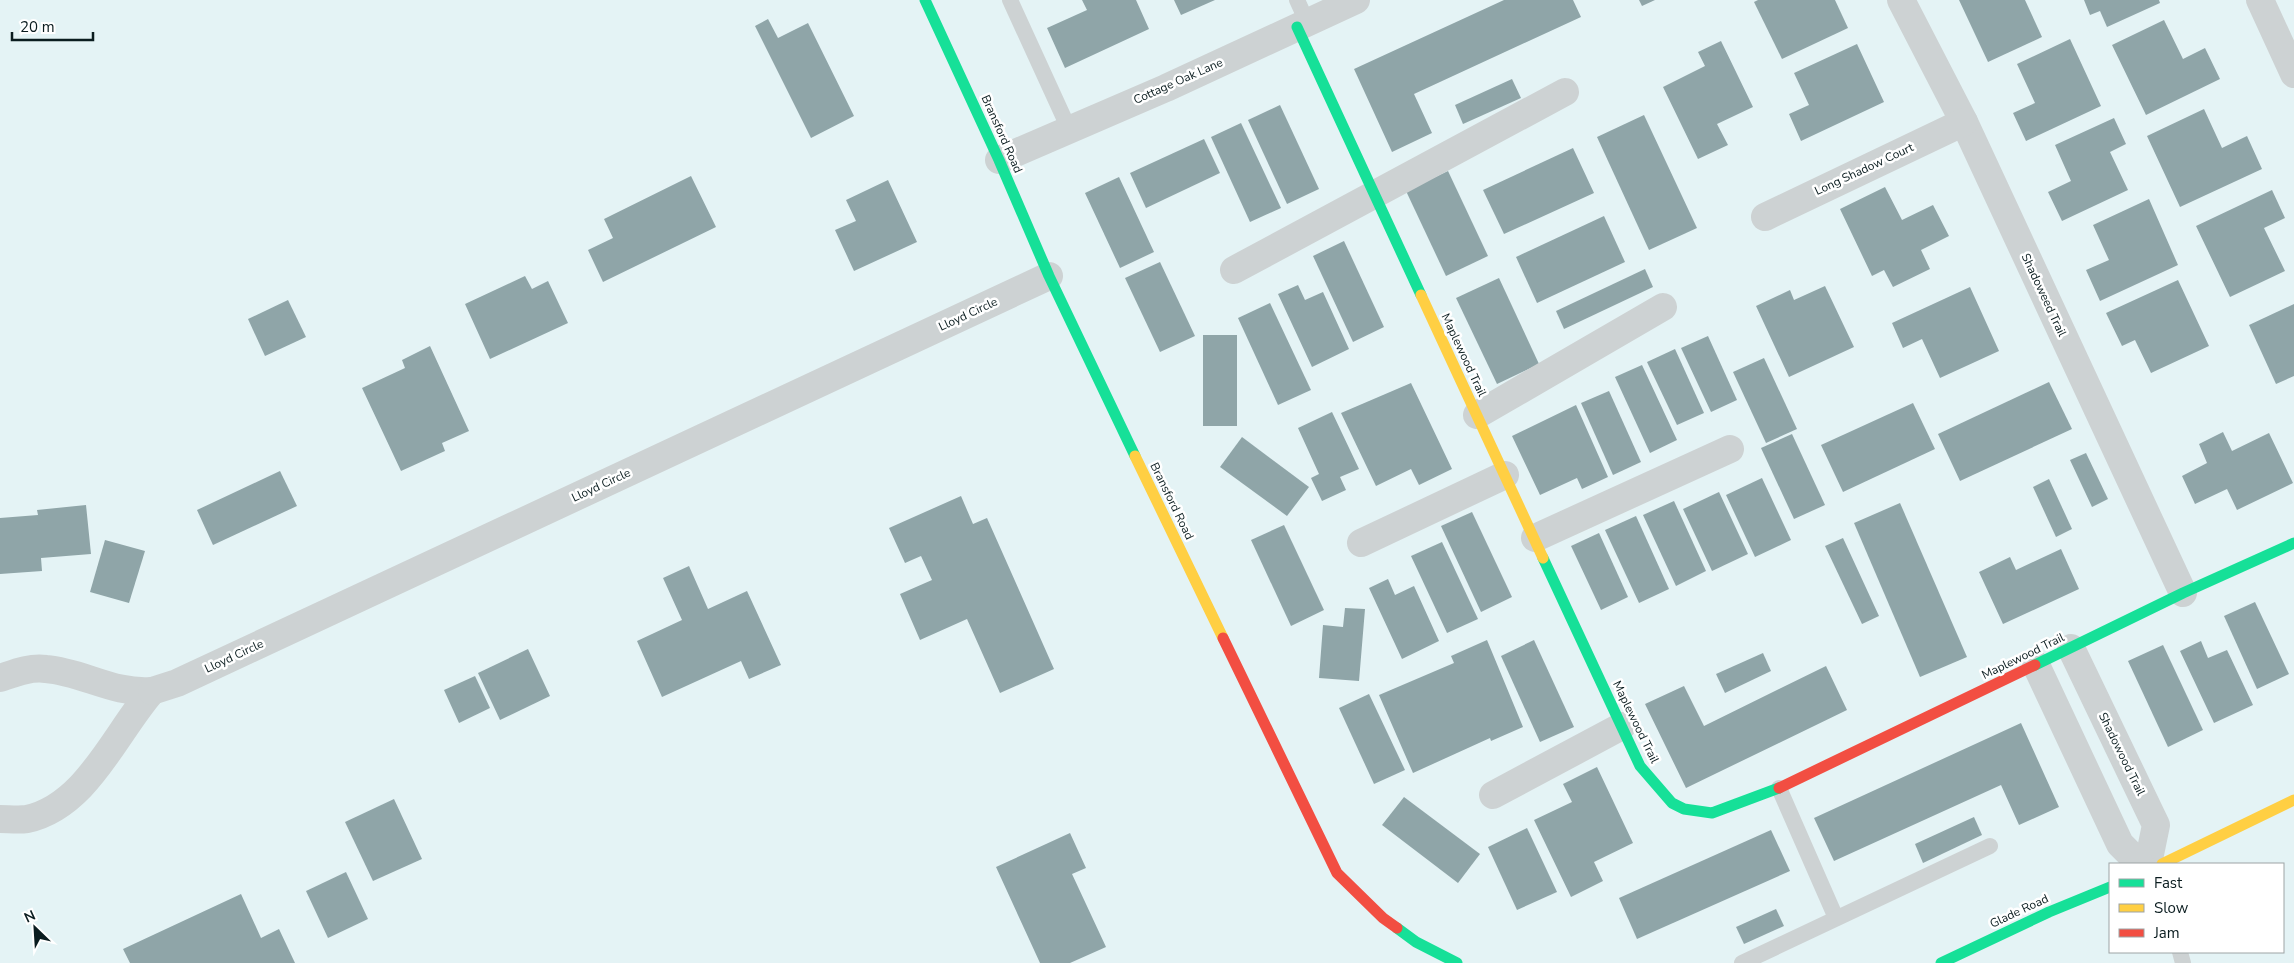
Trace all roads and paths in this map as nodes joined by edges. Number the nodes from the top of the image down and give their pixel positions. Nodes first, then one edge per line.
1 (926, 0) edge
2 (1010, 0) edge
3 (1356, 0) edge
4 (1901, 0) edge
5 (2260, 0) edge
6 (1300, 16) edge
7 (2294, 74) edge
8 (1565, 92) dead end
9 (1964, 122) junction
10 (1069, 129) junction
11 (999, 160) junction
12 (1375, 194) junction
13 (1765, 217) dead end
14 (1234, 270) dead end
15 (1049, 276) junction
16 (1663, 307) dead end
17 (1477, 415) junction
18 (1730, 449) dead end
19 (1505, 475) junction
20 (1534, 538) junction
21 (1361, 543) dead end
22 (2294, 544) edge
23 (2184, 593) junction
24 (2071, 648) junction
25 (2036, 665) junction
26 (0, 678) edge
27 (152, 691) junction
28 (1622, 726) junction
29 (1779, 788) junction
30 (1493, 795) dead end
31 (2294, 800) edge
32 (0, 819) edge
33 (1990, 846) dead end
34 (2139, 863) edge
35 (2148, 863) edge
36 (2164, 863) edge
37 (2109, 887) edge
38 (1836, 918) junction
39 (1457, 963) edge
40 (1742, 963) edge
41 (1941, 963) edge

1 - 11 street, Bransford Road
2 - 10 lane
3 - 6 street, Cottage Oak Lane
4 - 9 street, Shadoweed Trail
5 - 7 street
6 - 10 street, Cottage Oak Lane
6 - 12 street, Maplewood Trail
8 - 12 street
9 - 13 street, Long Shadow Court
9 - 23 street, Shadoweed Trail
10 - 11 street, Cottage Oak Lane
11 - 15 street, Bransford Road
12 - 14 street
12 - 17 street, Maplewood Trail
15 - 27 street, Lloyd Circle
15 - 39 street, Bransford Road
16 - 17 street
17 - 19 street, Maplewood Trail
18 - 20 street
19 - 20 street, Maplewood Trail
19 - 21 street
20 - 28 street, Maplewood Trail
22 - 23 street, Maplewood Trail
23 - 24 street, Maplewood Trail
24 - 25 street, Maplewood Trail
24 - 35 street, Shadowood Trail
25 - 29 street, Maplewood Trail
25 - 34 street
26 - 27 street, Lloyd Circle
27 - 32 street, Lloyd Circle
28 - 29 street, Maplewood Trail
28 - 30 street
29 - 38 lane
31 - 36 street
33 - 38 lane
37 - 41 street, Glade Road
38 - 40 lane

